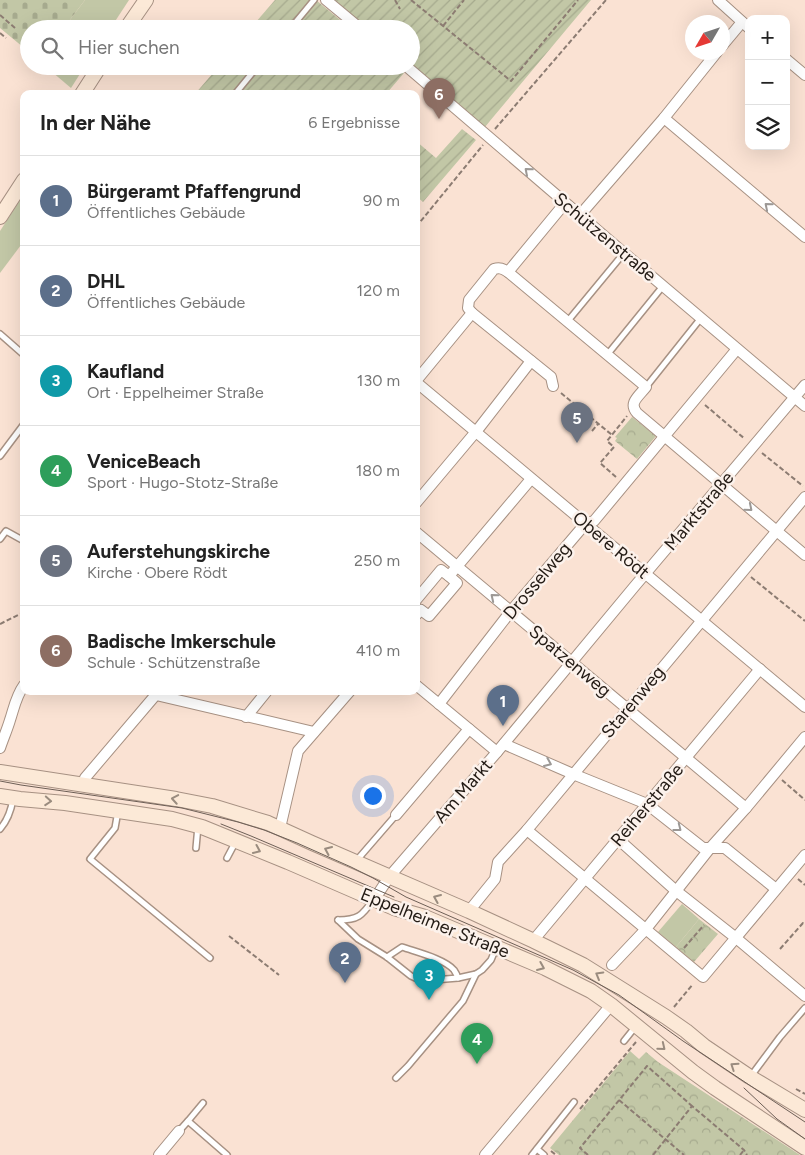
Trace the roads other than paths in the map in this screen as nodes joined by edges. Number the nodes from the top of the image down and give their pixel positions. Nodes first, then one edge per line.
1 (314, 0) edge
2 (326, 0) edge
3 (718, 0) edge
4 (144, 1) edge
5 (132, 20) edge
6 (297, 20) edge
7 (350, 20) edge
8 (745, 25) edge
9 (730, 39) edge
10 (711, 60) edge
11 (787, 60) edge
12 (805, 74) edge
13 (94, 75) edge
14 (251, 75) edge
15 (417, 75) edge
16 (85, 90) edge
17 (238, 90) edge
18 (664, 118) junction
19 (20, 186) edge
20 (565, 203) junction
21 (580, 215) junction
22 (0, 217) edge
23 (805, 237) edge
24 (624, 254) junction
25 (508, 272) junction
26 (663, 286) junction
27 (472, 313) junction
28 (701, 318) junction
29 (567, 322) junction
30 (0, 334) edge
31 (737, 349) junction
32 (20, 352) edge
33 (607, 355) junction
34 (531, 360) junction
35 (420, 377) edge
36 (420, 385) edge
37 (805, 385) edge
38 (553, 386) road end
39 (646, 387) junction
40 (795, 397) junction
41 (805, 406) edge
42 (20, 429) edge
43 (475, 432) junction
44 (664, 437) junction
45 (0, 456) edge
46 (531, 478) junction
47 (721, 485) junction
48 (805, 497) edge
49 (420, 498) edge
50 (586, 523) junction
51 (776, 531) junction
52 (420, 535) edge
53 (0, 539) edge
54 (20, 539) edge
55 (805, 555) edge
56 (457, 566) junction
57 (646, 574) junction
58 (449, 576) junction
59 (420, 603) edge
60 (420, 610) edge
61 (512, 611) junction
62 (702, 620) junction
63 (571, 663) junction
64 (760, 669) junction
65 (420, 688) edge
66 (20, 690) edge
67 (155, 695) edge
68 (164, 695) edge
69 (264, 695) edge
70 (346, 695) edge
71 (439, 704) junction
72 (805, 707) edge
73 (628, 709) junction
74 (246, 717) junction
75 (469, 729) junction
76 (314, 732) junction
77 (805, 737) edge
78 (0, 748) edge
79 (500, 748) junction
80 (686, 758) junction
81 (0, 772) edge
82 (573, 774) junction
83 (23, 776) junction
84 (84, 785) junction
85 (11, 798) edge
86 (647, 804) junction
87 (746, 808) junction
88 (118, 811) junction
89 (396, 815) joint
90 (198, 826) junction
91 (280, 828) junction
92 (0, 829) edge
93 (527, 830) junction
94 (618, 839) junction
95 (236, 840) junction
96 (711, 847) junction
97 (196, 848) dead end
98 (805, 855) edge
99 (227, 858) dead end
100 (355, 862) junction
101 (389, 877) junction
102 (585, 878) junction
103 (776, 889) junction
104 (676, 890) junction
105 (374, 900) junction
106 (469, 911) junction
107 (646, 928) junction
108 (736, 938) junction
109 (534, 941) junction
110 (497, 947) junction
111 (387, 957) junction
112 (210, 958) dead end
113 (612, 966) dead end
114 (476, 974) junction
115 (458, 978) junction
116 (805, 996) edge
117 (611, 1005) junction
118 (805, 1008) edge
119 (640, 1029) junction
120 (624, 1041) dead end
121 (750, 1077) junction
122 (396, 1078) dead end
123 (574, 1102) dead end
124 (203, 1103) dead end
125 (805, 1110) edge
126 (188, 1121) junction
127 (179, 1131) joint
128 (805, 1148) edge
129 (537, 1149) junction
130 (159, 1155) edge
131 (227, 1155) edge
132 (485, 1155) edge
133 (532, 1155) edge
134 (544, 1155) edge

1 - 6 lane
2 - 7 street
3 - 8 street
4 - 5 main road
8 - 9 street
10 - 18 street
11 - 12 street
13 - 16 main road
14 - 17 lane
20 -> 15 street, Schützenstraße
18 - 21 street
23 -> 18 street
19 - 22 main road
20 - 21 street, Schützenstraße
20 - 25 street
21 - 24 street, Schützenstraße
24 - 26 street, Schützenstraße
24 - 29 lane
25 - 27 street
25 - 29 street
26 - 28 street, Schützenstraße
26 - 33 lane
27 - 34 street
27 - 35 street
28 - 31 street, Schützenstraße
28 - 39 lane
29 - 33 street
30 - 32 lane
31 - 40 street, Schützenstraße
31 - 44 street, Drosselweg
33 - 39 street
34 - 38 street
34 - 43 street
36 - 43 street, Obere Rödt
37 - 40 street, Marktstraße
39 - 44 street
40 - 41 street, Schützenstraße
40 - 47 street, Marktstraße
42 - 45 lane
43 - 46 street, Obere Rödt
43 - 49 street
44 - 47 street
44 - 50 street, Drosselweg
46 - 50 street, Obere Rödt
46 - 56 street
47 -> 51 street
47 - 57 street, Marktstraße
48 - 51 street, Starenweg
50 - 57 street, Obere Rödt
50 - 61 street, Drosselweg
51 - 55 street
51 - 62 street, Starenweg
52 - 56 street, Spatzenweg
53 - 54 lane
56 - 58 street
61 -> 56 street, Spatzenweg
57 - 62 street, Obere Rödt
57 - 63 street, Marktstraße
58 - 59 street
58 - 60 street
61 - 63 street, Spatzenweg
61 - 71 street, Drosselweg
62 - 64 street, Obere Rödt
62 - 73 street, Starenweg
63 - 73 street, Spatzenweg
63 - 79 street, Marktstraße
64 - 72 street, Obere Rödt
64 - 80 street, Reiherstraße
65 - 71 street
66 - 78 street
67 - 84 street
68 - 74 street
69 - 74 street
70 - 76 street
71 - 75 street
73 - 80 street, Spatzenweg
73 - 82 street, Starenweg
74 - 76 street
75 - 79 street, Am Markt
75 - 89 street, Am Markt
76 - 91 street
77 - 87 street
79 -> 82 street
79 - 101 street, Am Markt
80 - 86 street, Reiherstraße
80 - 87 street, Spatzenweg
81 - 83 main road, Eppelheimer Straße
82 - 86 street
82 - 93 street, Starenweg
83 - 84 main road, Eppelheimer Straße
83 - 85 main road
91 -> 84 main road, Eppelheimer Straße
85 -> 88 main road, Eppelheimer Straße
85 - 92 lane
86 - 94 street, Reiherstraße
86 -> 96 street
87 - 96 street
88 - 90 main road, Eppelheimer Straße
88 - 112 lane
89 - 100 lane
90 - 95 main road, Eppelheimer Straße
90 - 97 lane
100 -> 91 main road, Eppelheimer Straße
93 - 102 street
93 - 106 street, Starenweg
94 - 102 street, Reiherstraße
94 - 104 street
95 - 99 lane
95 -> 105 main road, Eppelheimer Straße
96 - 103 street
96 - 104 street
98 - 103 street
100 - 101 main road, Eppelheimer Straße
101 - 105 street, Am Markt
106 -> 101 main road, Eppelheimer Straße
102 - 107 street
102 - 109 street, Reiherstraße
103 - 108 street
104 - 107 street
104 - 108 street
105 - 110 main road, Eppelheimer Straße
105 - 111 lane
106 - 109 main road, Eppelheimer Straße
107 - 108 street
107 - 113 street
108 - 116 street
121 -> 109 main road, Eppelheimer Straße
110 - 114 lane
110 -> 117 main road, Eppelheimer Straße
111 - 115 lane
111 - 115 lane
114 - 115 lane
114 - 122 lane
117 - 119 main road, Eppelheimer Straße
117 - 132 street
118 - 121 lane
119 - 120 lane
119 -> 128 main road, Eppelheimer Straße
121 - 125 main road, Eppelheimer Straße
123 - 129 lane
124 - 126 lane
126 - 127 lane
126 - 131 lane
127 - 130 street
129 - 133 lane
129 - 134 lane

